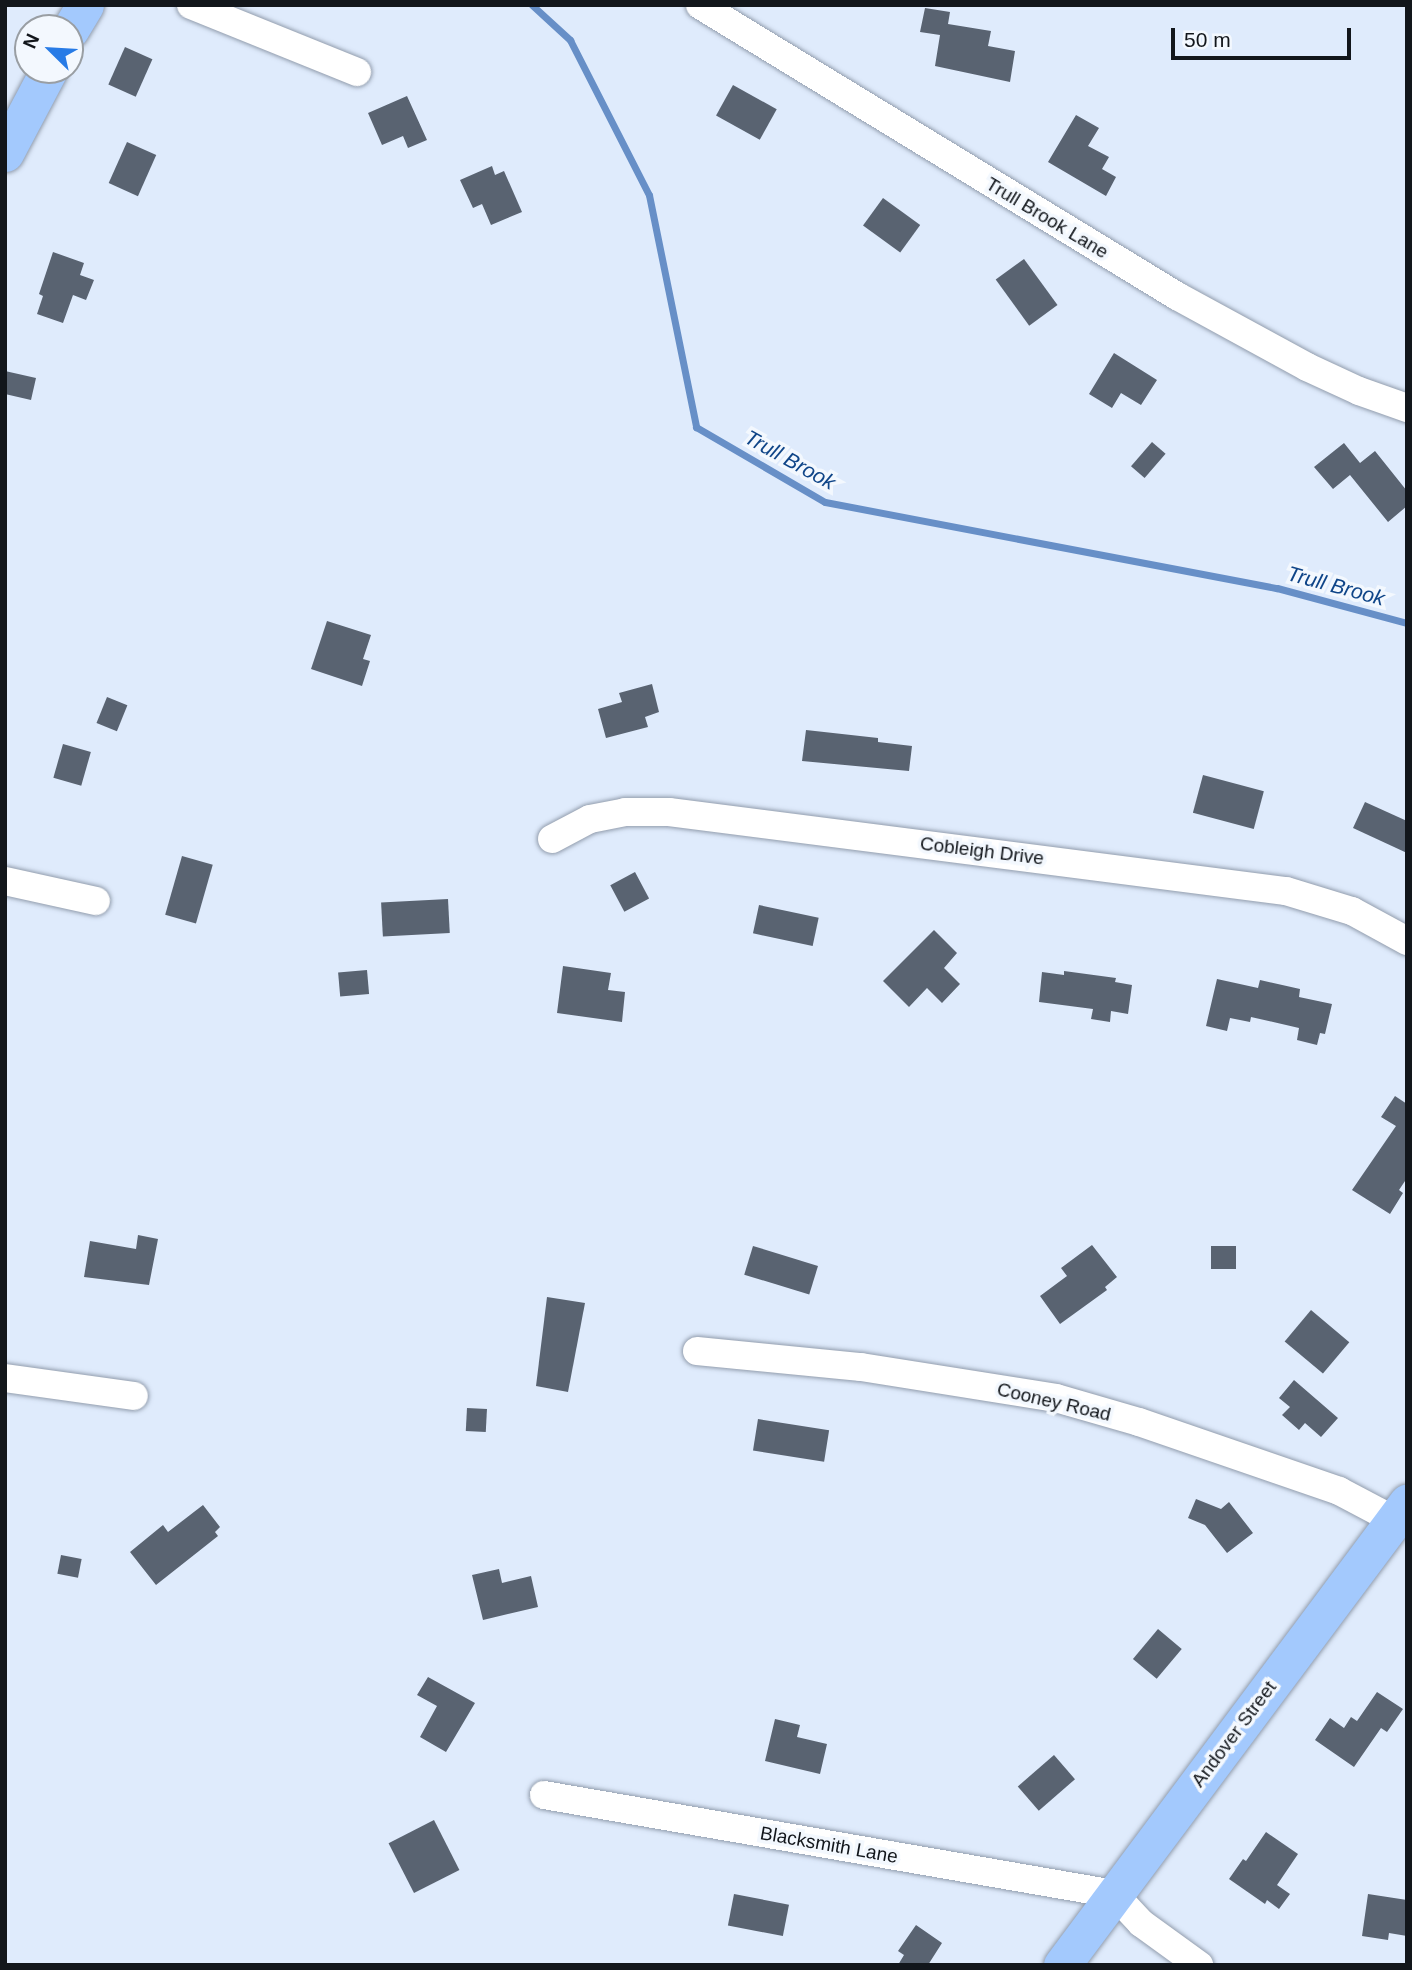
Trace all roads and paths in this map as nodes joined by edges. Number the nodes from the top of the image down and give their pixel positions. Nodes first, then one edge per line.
1 (191, 5) edge
2 (700, 5) edge
3 (357, 72) dead end
4 (42, 84) edge
5 (5, 153) edge
6 (1407, 408) edge
7 (552, 839) dead end
8 (5, 881) edge
9 (96, 901) dead end
10 (1407, 941) edge
11 (698, 1350) dead end
12 (5, 1378) edge
13 (134, 1396) dead end
14 (1400, 1512) edge
15 (544, 1795) dead end
16 (1114, 1894) junction
17 (1062, 1965) edge
18 (1199, 1965) edge

1 - 3 street
2 - 6 street, Trull Brook Lane
4 - 5 main road
7 - 10 street, Cobleigh Drive
8 - 9 street
11 - 14 street, Cooney Road
12 - 13 street
14 - 16 main road, Andover Street
15 - 16 street, Blacksmith Lane
16 - 17 main road, Andover Street
16 - 18 street

